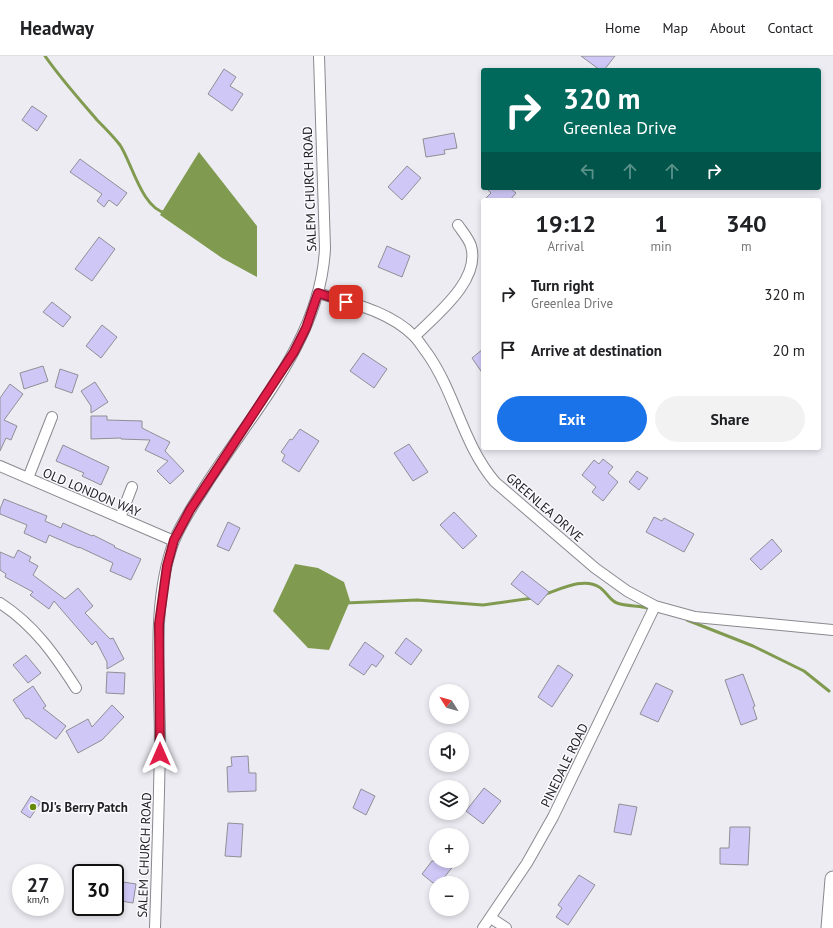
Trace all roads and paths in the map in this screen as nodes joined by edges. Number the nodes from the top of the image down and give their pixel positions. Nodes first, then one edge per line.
1 (319, 56) edge
2 (458, 225) dead end
3 (318, 293) junction
4 (415, 336) junction
5 (52, 418) dead end
6 (0, 466) edge
7 (28, 478) junction
8 (132, 487) dead end
9 (120, 518) junction
10 (174, 540) junction
11 (0, 603) edge
12 (655, 606) junction
13 (833, 630) edge
14 (76, 688) dead end
15 (833, 879) edge
16 (491, 918) junction
17 (155, 928) edge
18 (483, 928) edge
19 (506, 928) edge
20 (829, 928) edge

1 - 3 street, SALEM CHURCH ROAD
2 - 4 street
3 - 4 street, GREENLEA DRIVE
3 - 10 street, SALEM CHURCH ROAD
4 - 12 street, GREENLEA DRIVE
5 - 7 street
6 - 7 street, OLD LONDON WAY
7 - 9 street, OLD LONDON WAY
8 - 9 street
9 - 10 street, OLD LONDON WAY
10 - 17 street, SALEM CHURCH ROAD
11 - 14 street
12 - 13 street, GREENLEA DRIVE
12 - 16 street, PINEDALE ROAD
15 - 20 main road
16 - 18 street, PINEDALE ROAD
16 - 19 street

